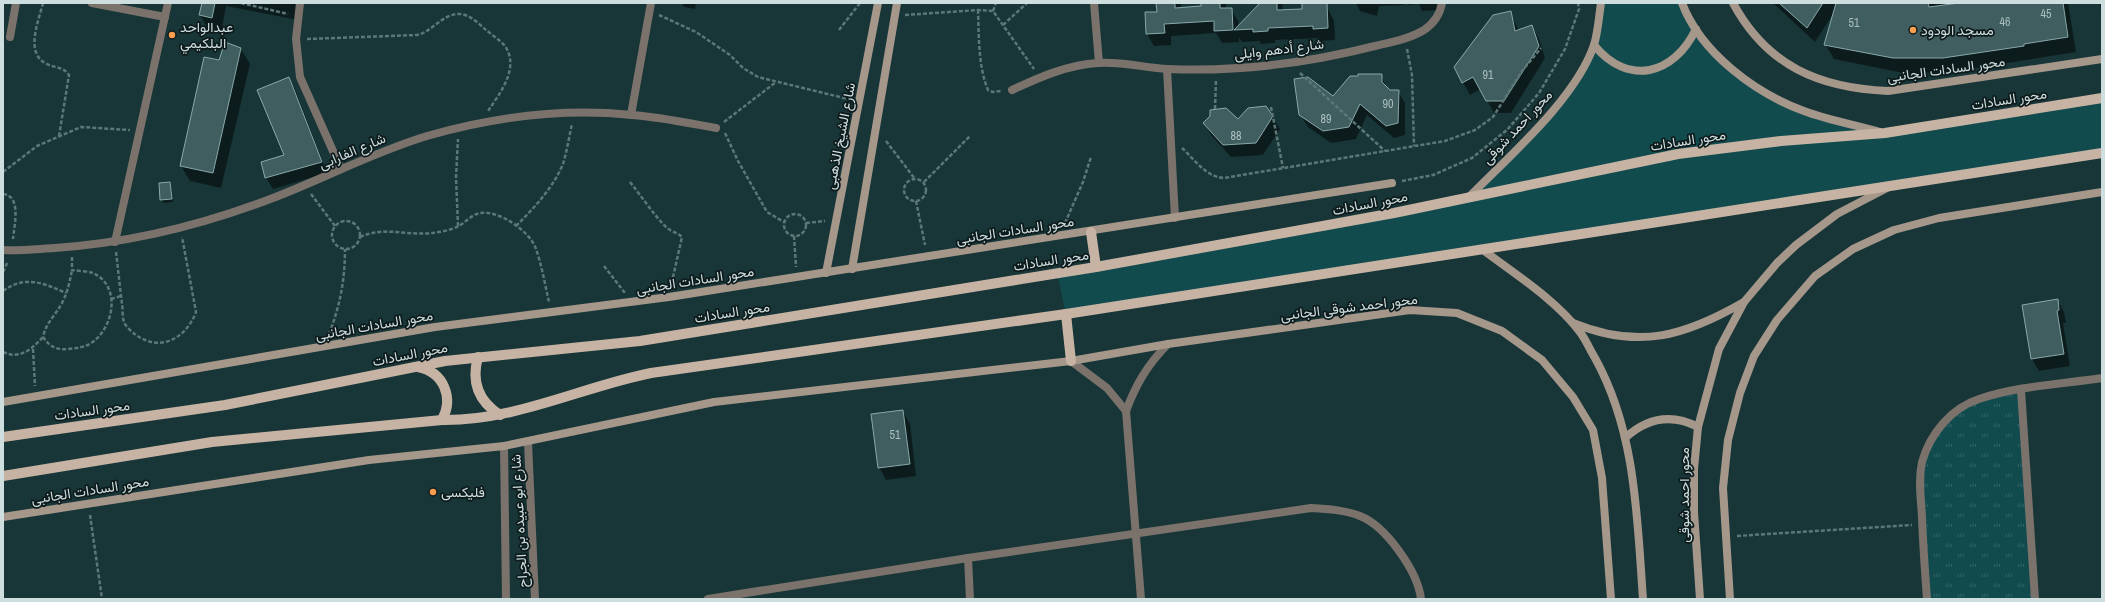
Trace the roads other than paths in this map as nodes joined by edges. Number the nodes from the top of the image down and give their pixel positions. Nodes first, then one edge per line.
1 (16, 3) edge
2 (92, 3) edge
3 (168, 3) edge
4 (300, 3) edge
5 (878, 3) edge
6 (896, 3) edge
7 (1094, 3) edge
8 (1442, 3) edge
9 (1601, 3) edge
10 (1682, 3) edge
11 (1733, 3) edge
12 (650, 7) edge
13 (165, 17) junction
14 (1696, 29) junction
15 (10, 37) dead end
16 (1594, 45) junction
17 (2102, 59) edge
18 (1099, 63) junction
19 (1167, 69) junction
20 (1012, 90) road end
21 (2102, 98) edge
22 (631, 115) junction
23 (716, 128) road end
24 (1885, 133) junction
25 (2102, 153) edge
26 (341, 169) junction
27 (1392, 183) road end
28 (1891, 186) junction
29 (2102, 192) edge
30 (1468, 198) junction
31 (1175, 218) junction
32 (1091, 232) junction
33 (115, 242) junction
34 (3, 250) edge
35 (1483, 250) junction
36 (1096, 267) junction
37 (852, 269) junction
38 (826, 273) junction
39 (1744, 302) junction
40 (1066, 314) junction
41 (1571, 322) junction
42 (1226, 336) joint
43 (1168, 344) junction
44 (478, 357) junction
45 (1071, 361) junction
46 (416, 367) junction
47 (2102, 378) edge
48 (2021, 390) junction
49 (3, 402) edge
50 (1126, 411) junction
51 (500, 415) junction
52 (442, 420) junction
53 (1698, 427) junction
54 (3, 437) edge
55 (1625, 438) junction
56 (528, 442) junction
57 (504, 446) junction
58 (3, 476) edge
59 (3, 517) edge
60 (1136, 533) junction
61 (968, 558) junction
62 (506, 599) edge
63 (535, 599) edge
64 (708, 599) edge
65 (970, 599) edge
66 (1141, 599) edge
67 (1421, 599) edge
68 (1611, 599) edge
69 (1644, 599) edge
70 (1700, 599) edge
71 (1730, 599) edge
72 (1927, 599) edge
73 (2035, 599) edge

1 - 15 street
2 - 13 street
3 - 13 street
4 - 26 street
5 - 38 street, شارع الشيخ الذهبى
6 - 37 street
7 - 18 street
8 - 19 street, شارع أدهم وايلى
9 - 16 street, محور احمد شوقى
10 - 14 street
11 - 17 street, محور السادات الجانبى
12 - 22 street
13 - 33 street
14 - 16 street
14 - 24 street
16 - 30 street, محور احمد شوقى
18 - 19 street, شارع أدهم وايلى
18 - 20 street, شارع أدهم وايلى
19 - 31 street
21 - 24 main road, محور السادات
22 - 23 street, شارع الفارابى
22 - 26 street, شارع الفارابى
24 - 30 main road, محور السادات
25 - 28 main road
26 - 33 street, شارع الفارابى
27 - 31 street, محور السادات الجانبى
28 - 35 main road
28 - 39 street, محور احمد شوقى
29 - 71 street
30 - 36 main road, محور السادات
31 - 32 street, محور السادات الجانبى
32 - 36 main road
32 - 37 street, محور السادات الجانبى
33 - 34 street, شارع الفارابى
35 - 40 main road
35 - 41 street
36 - 44 main road, محور السادات
37 - 38 street, محور السادات الجانبى
38 - 49 street, محور السادات الجانبى
39 - 41 street
39 - 53 street, محور احمد شوقى
40 - 45 main road
40 - 51 main road
41 - 55 street
42 - 43 street, محور السادات الجانبى
42 - 68 street, محور احمد شوقى الجانبى
43 - 45 street, محور السادات الجانبى
43 - 50 street
44 - 46 main road, محور السادات
44 - 51 main road
45 - 50 street
45 - 56 street, محور السادات الجانبى
46 - 52 main road
46 - 54 main road, محور السادات
47 - 48 street
48 - 72 street
48 - 73 street
50 - 60 street
51 - 52 main road
52 - 58 main road
53 - 55 street
53 - 70 street, محور احمد شوقى
55 - 69 street
56 - 57 street, محور السادات الجانبى
56 - 63 street, شارع ابو عبيده بن الجراح
57 - 59 street, محور السادات الجانبى
57 - 62 street, شارع ابو عبيده بن الجراح
60 - 61 street
60 - 66 street
60 - 67 street
61 - 64 street
61 - 65 street

